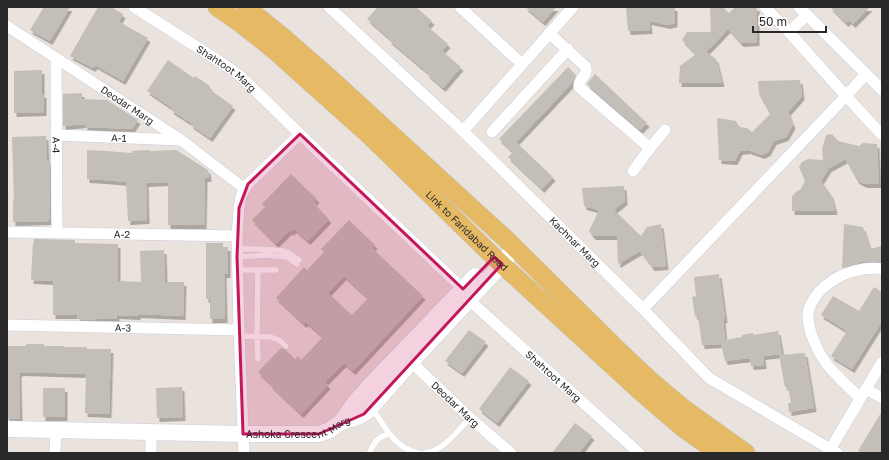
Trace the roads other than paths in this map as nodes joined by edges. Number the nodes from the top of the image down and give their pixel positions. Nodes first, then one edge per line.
1 (134, 7) edge
2 (217, 7) edge
3 (246, 7) edge
4 (329, 7) edge
5 (460, 7) edge
6 (573, 7) edge
7 (765, 7) edge
8 (803, 11) edge
9 (7, 26) edge
10 (789, 32) junction
11 (550, 33) junction
12 (568, 49) junction
13 (56, 58) junction
14 (522, 64) junction
15 (866, 74) junction
16 (882, 90) edge
17 (846, 96) junction
18 (665, 130) dead end
19 (463, 131) junction
20 (492, 132) dead end
21 (300, 134) junction
22 (882, 134) edge
23 (56, 135) junction
24 (181, 140) junction
25 (650, 148) junction
26 (632, 171) dead end
27 (245, 189) junction
28 (7, 232) edge
29 (57, 233) junction
30 (237, 236) junction
31 (512, 244) junction
32 (237, 253) junction
33 (498, 260) junction
34 (298, 262) dead end
35 (882, 269) edge
36 (237, 270) junction
37 (258, 270) junction
38 (276, 270) dead end
39 (466, 294) junction
40 (643, 309) junction
41 (7, 325) edge
42 (239, 333) junction
43 (257, 336) junction
44 (286, 346) dead end
45 (406, 357) junction
46 (258, 359) dead end
47 (882, 362) edge
48 (863, 393) junction
49 (882, 398) edge
50 (372, 407) junction
51 (470, 418) junction
52 (341, 422) junction
53 (7, 429) edge
54 (56, 431) junction
55 (151, 432) junction
56 (243, 434) junction
57 (389, 434) junction
58 (506, 451) edge
59 (832, 452) edge
60 (56, 453) edge
61 (151, 453) edge
62 (244, 453) edge
63 (369, 453) edge
64 (419, 453) edge
65 (424, 453) edge
66 (639, 453) edge
67 (718, 453) edge
68 (746, 453) edge

1 - 21 street, Shahtoot Marg
2 - 33 main road, Link to Faridabad Road
3 - 31 main road, Link to Faridabad Road
4 - 19 street, Kachnar Marg
5 - 14 street
6 - 11 street
7 - 10 street
8 - 10 street
8 - 15 street
9 - 13 street, Deodar Marg
10 - 17 street
11 - 12 street
11 - 14 street
12 - 20 street
12 - 25 street
13 - 23 street, A-4
13 - 24 street, Deodar Marg
14 - 19 street
15 - 16 street
15 - 17 street
17 - 22 street
17 - 40 street
18 - 25 street
19 - 40 street, Kachnar Marg
21 - 27 street
21 - 39 street, Shahtoot Marg
23 - 24 street, A-1
23 - 29 street, A-4
24 - 27 street, Deodar Marg
25 - 26 street
27 - 30 street
28 - 29 street, A-2
29 - 30 street, A-2
30 - 32 street
31 - 33 street, Ashoka Crescent Marg
31 - 68 main road, Link to Faridabad Road
32 - 34 lane
32 - 36 street
33 - 39 street, Ashoka Crescent Marg
33 - 67 main road, Link to Faridabad Road
35 - 48 street
36 - 37 lane
36 - 42 street
37 - 38 lane
37 - 43 lane
39 - 45 street, Ashoka Crescent Marg
39 - 66 street, Shahtoot Marg
40 - 59 street, Kachnar Marg
41 - 42 street, A-3
42 - 43 lane
42 - 56 street
43 - 44 lane
43 - 46 lane
45 - 50 street, Ashoka Crescent Marg
45 - 51 street, Deodar Marg
45 - 52 street
47 - 48 street
48 - 49 street
48 - 59 street
50 - 52 street, Ashoka Crescent Marg
50 - 57 lane
51 - 58 street, Deodar Marg
51 - 65 lane
52 - 56 street, Ashoka Crescent Marg
53 - 54 street, Ashoka Crescent Marg
54 - 55 street, Ashoka Crescent Marg
54 - 60 street
55 - 56 street, Ashoka Crescent Marg
55 - 61 street
56 - 62 street
57 - 63 lane
57 - 64 lane

